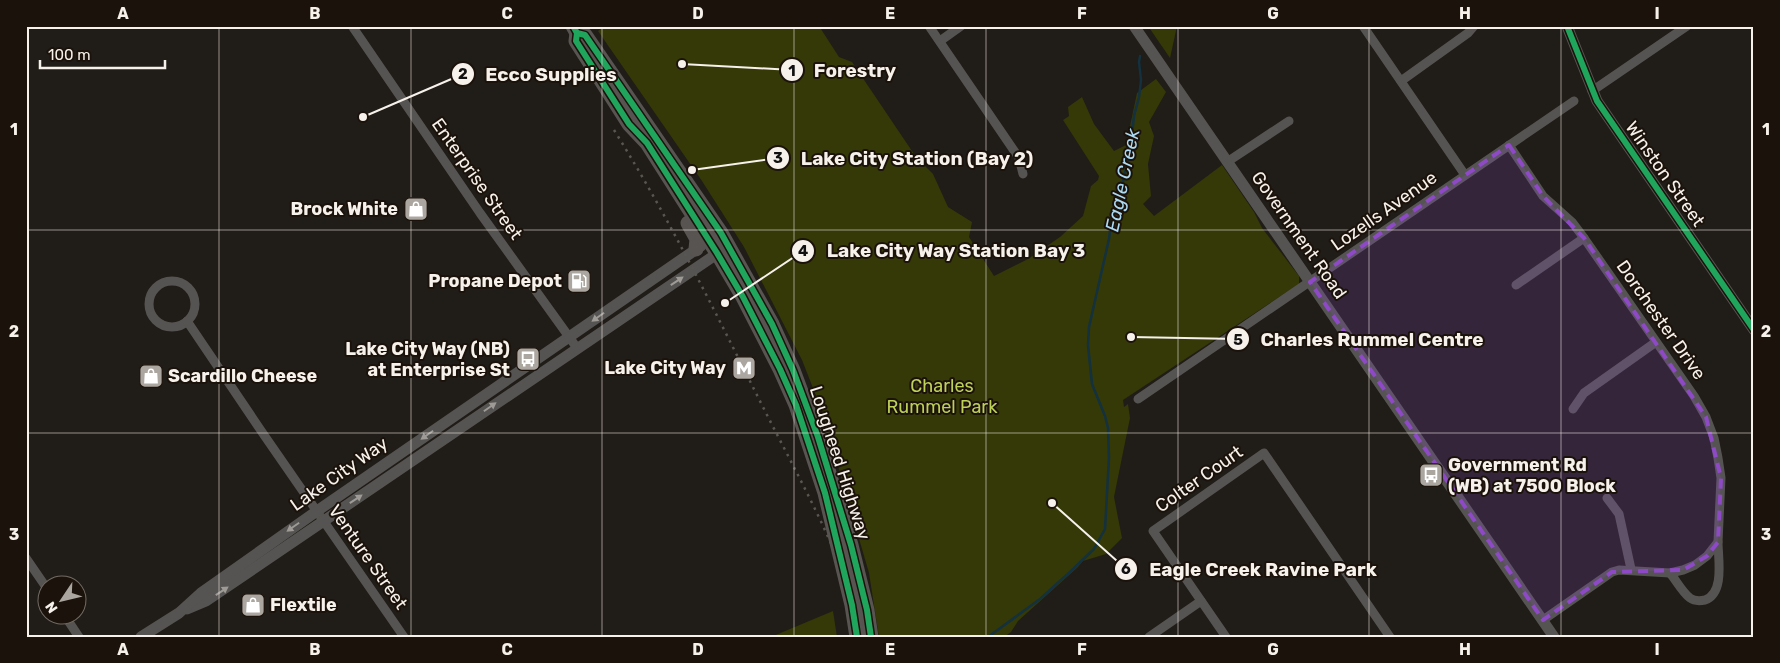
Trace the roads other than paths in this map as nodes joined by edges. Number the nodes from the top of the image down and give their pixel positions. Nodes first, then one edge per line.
1 (352, 26) edge
2 (929, 26) edge
3 (961, 26) edge
4 (1134, 26) edge
5 (1363, 26) edge
6 (1474, 26) edge
7 (1567, 26) edge
8 (1688, 26) edge
9 (575, 30) edge
10 (940, 41) junction
11 (1401, 81) junction
12 (1592, 91) junction
13 (1574, 101) dead end
14 (1289, 121) dead end
15 (629, 124) junction
16 (1509, 145) junction
17 (1227, 162) junction
18 (1022, 174) dead end
19 (1465, 175) junction
20 (1584, 238) junction
21 (719, 243) junction
22 (696, 249) junction
23 (1310, 282) junction
24 (1516, 285) dead end
25 (187, 321) junction
26 (1754, 330) edge
27 (568, 337) junction
28 (1656, 342) junction
29 (577, 348) junction
30 (1138, 399) dead end
31 (1573, 409) dead end
32 (1607, 498) dead end
33 (317, 511) junction
34 (324, 522) junction
35 (1718, 542) junction
36 (26, 558) edge
37 (1631, 569) junction
38 (1670, 573) junction
39 (38, 576) edge
40 (1201, 601) junction
41 (179, 613) junction
42 (1543, 620) junction
43 (72, 626) edge
44 (79, 637) edge
45 (141, 637) edge
46 (404, 637) edge
47 (857, 637) edge
48 (871, 637) edge
49 (1149, 637) edge
50 (1226, 637) edge
51 (1390, 637) edge
52 (1554, 637) edge

1 - 27 street, Enterprise Street
2 - 10 street
3 - 10 street
4 - 17 street, Government Road
5 - 11 street
6 - 11 street
7 - 12 street, Winston Street
8 - 12 street
9 - 15 main road, Lougheed Highway
9 - 21 main road, Lougheed Highway
10 - 18 street
11 - 19 street
12 - 26 street, Winston Street
13 - 16 street, Lozells Avenue
14 - 17 street
15 - 21 main road, Lougheed Highway
15 - 22 main road
16 - 19 street, Lozells Avenue
16 - 20 street, Dorchester Drive
17 - 23 street, Government Road
19 - 23 street, Lozells Avenue
20 - 24 street
20 - 28 street, Dorchester Drive
21 - 22 street, Lake City Way
29 -> 21 street, Lake City Way
21 - 47 main road, Lougheed Highway
21 - 48 main road, Lougheed Highway
22 -> 27 street, Lake City Way
23 - 30 street, Lozells Avenue
23 - 42 street, Government Road
25 - 25 street
25 - 33 street, Venture Street
27 - 29 street, Enterprise Street
27 -> 33 street, Lake City Way
28 - 31 street
28 - 35 street, Dorchester Drive
34 -> 29 street, Lake City Way
32 - 37 street
33 - 34 street, Venture Street
33 -> 41 street, Lake City Way
41 -> 34 street, Lake City Way
34 - 46 street, Venture Street
35 - 38 street
35 - 38 street, Dorchester Drive
36 - 39 street
37 - 38 street
37 - 42 street
40 - 49 street
40 - 50 street
40 - 51 street, Colter Court
41 - 45 street, Lake City Way
42 - 52 street, Government Road
43 - 44 street

